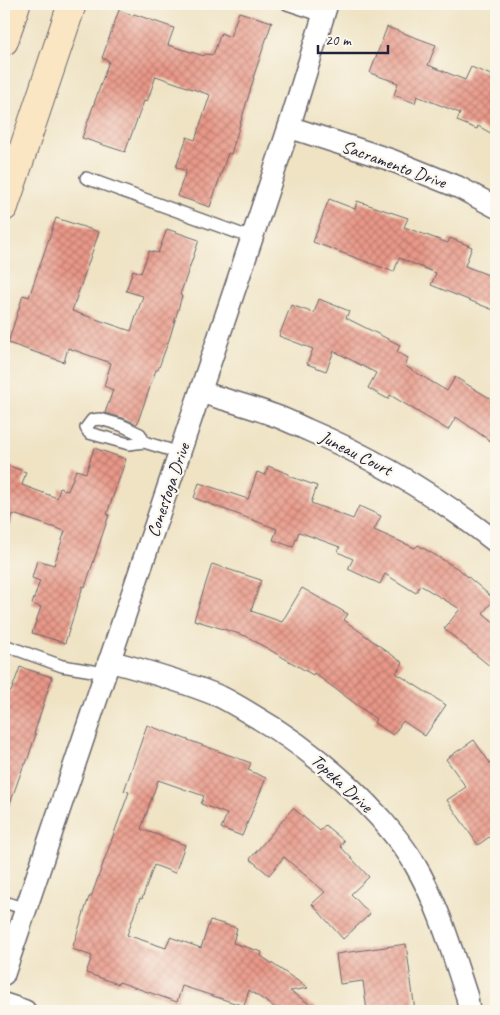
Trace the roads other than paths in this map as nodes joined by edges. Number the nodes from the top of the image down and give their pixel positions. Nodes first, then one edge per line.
1 (16, 4) edge
2 (72, 4) edge
3 (286, 4) edge
4 (325, 10) edge
5 (4, 41) edge
6 (289, 127) junction
7 (86, 178) dead end
8 (496, 206) edge
9 (4, 207) edge
10 (252, 238) junction
11 (201, 392) junction
12 (144, 442) dead end
13 (180, 453) junction
14 (496, 542) edge
15 (4, 645) edge
16 (107, 667) junction
17 (4, 902) edge
18 (26, 909) junction
19 (4, 974) edge
20 (4, 1004) edge
21 (25, 1011) edge
22 (469, 1011) edge

1 - 5 main road
2 - 9 main road
3 - 4 lane
4 - 6 street, Conestoga Drive
6 - 8 street, Sacramento Drive
6 - 10 street, Conestoga Drive
7 - 10 lane
10 - 11 street, Conestoga Drive
11 - 13 street, Conestoga Drive
11 - 14 street, Juneau Court
12 - 13 lane
13 - 16 street, Conestoga Drive
15 - 16 lane
16 - 18 street, Conestoga Drive
16 - 22 street, Topeka Drive
17 - 18 lane
18 - 19 street, Conestoga Drive
20 - 21 street

